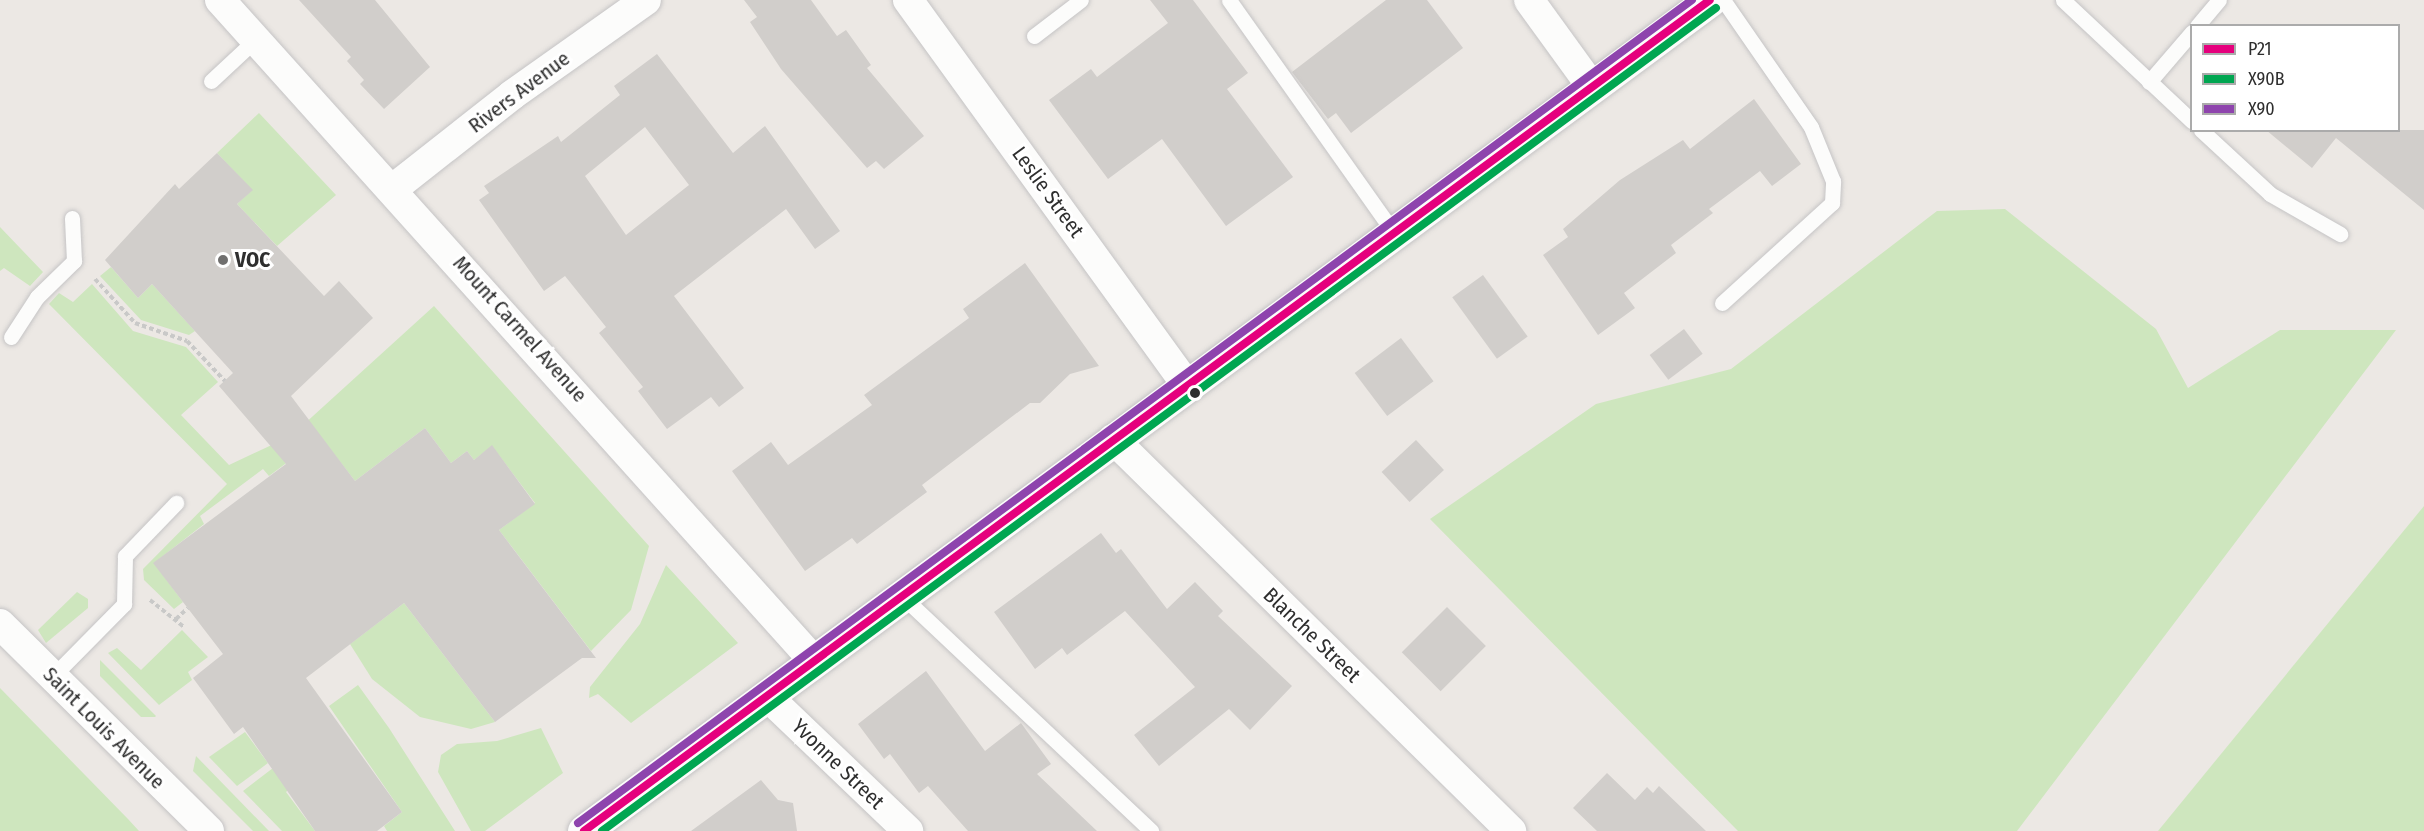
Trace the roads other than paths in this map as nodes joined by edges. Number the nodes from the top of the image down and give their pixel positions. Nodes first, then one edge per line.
1 (220, 0) edge
2 (646, 0) edge
3 (908, 0) edge
4 (1081, 0) edge
5 (1229, 0) edge
6 (1529, 0) edge
7 (1710, 0) edge
8 (1723, 0) edge
9 (2062, 0) edge
10 (2219, 0) edge
11 (2199, 24) edge
12 (2190, 34) edge
13 (1034, 36) dead end
14 (255, 39) junction
15 (211, 81) dead end
16 (2149, 82) junction
17 (1592, 87) junction
18 (2190, 119) edge
19 (2203, 132) edge
20 (394, 188) junction
21 (72, 218) dead end
22 (1393, 232) junction
23 (2340, 234) dead end
24 (1722, 303) dead end
25 (11, 337) dead end
26 (1187, 385) junction
27 (1113, 439) junction
28 (176, 503) dead end
29 (902, 595) junction
30 (0, 624) edge
31 (815, 662) junction
32 (52, 677) junction
33 (768, 697) junction
34 (209, 831) edge
35 (584, 831) edge
36 (908, 831) edge
37 (1151, 831) edge
38 (1511, 831) edge

1 - 14 street, Mount Carmel Avenue
2 - 20 street, Rivers Avenue
3 - 26 street, Leslie Street
4 - 13 lane
5 - 22 lane
6 - 17 street
7 - 17 main road
8 - 24 lane
9 - 16 lane
10 - 11 lane
12 - 16 lane
14 - 15 lane
14 - 20 street, Mount Carmel Avenue
16 - 18 lane
17 - 22 main road
19 - 23 lane
20 - 31 street, Mount Carmel Avenue
21 - 25 lane
22 - 26 main road
26 - 27 main road
27 - 29 main road
27 - 38 street, Blanche Street
28 - 32 lane
29 - 31 main road
29 - 37 lane
30 - 32 street, Saint Louis Avenue
31 - 33 main road
32 - 34 street, Saint Louis Avenue
33 - 35 main road
33 - 36 street, Yvonne Street

